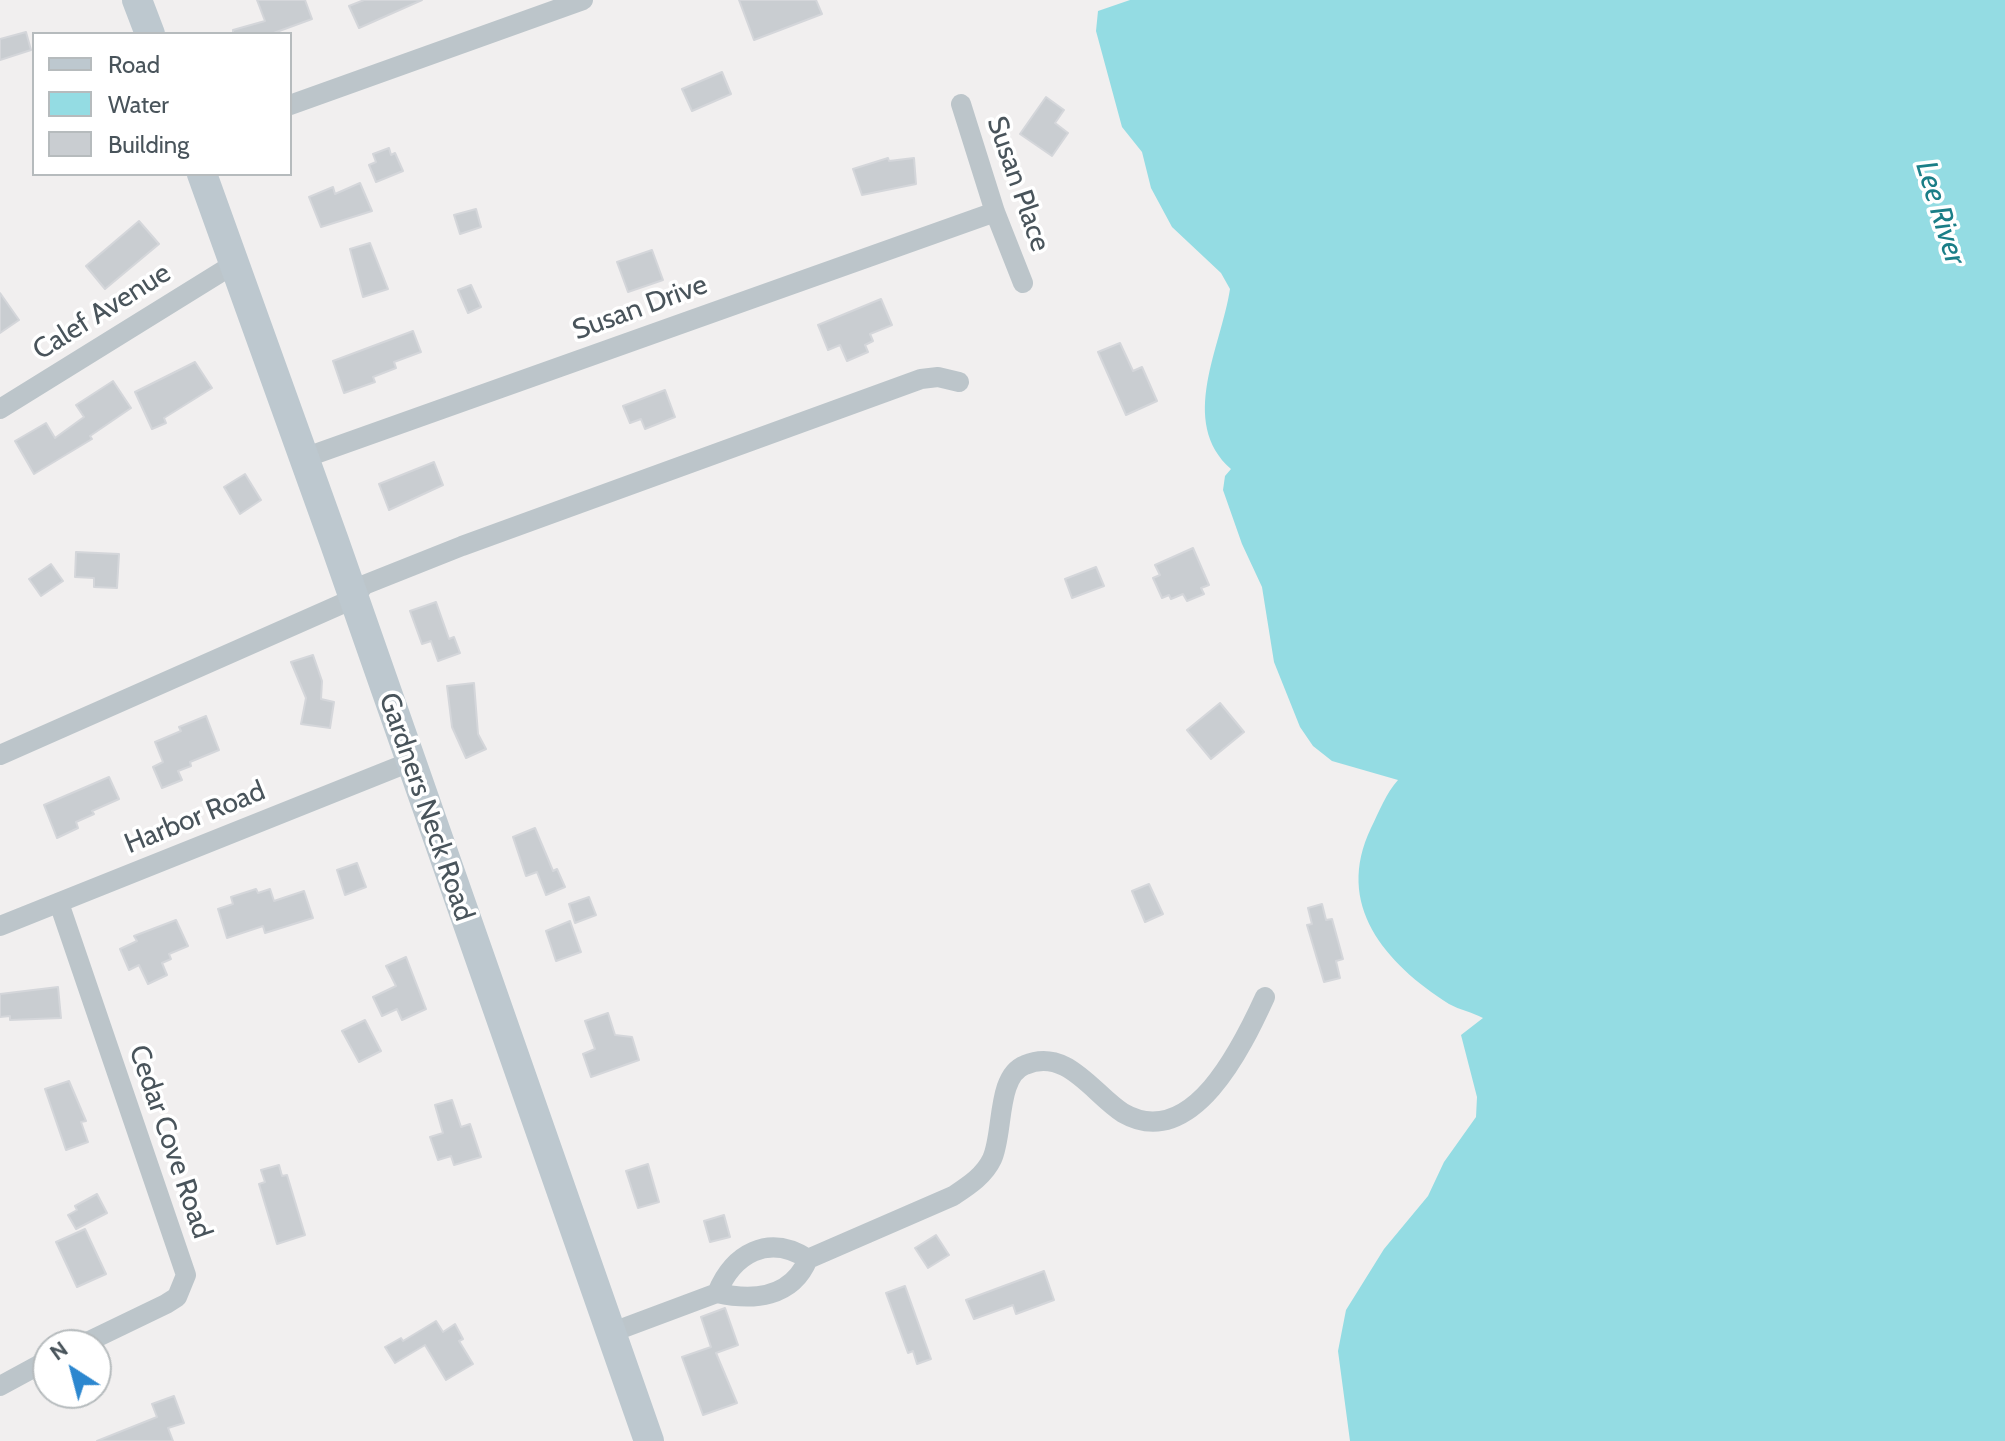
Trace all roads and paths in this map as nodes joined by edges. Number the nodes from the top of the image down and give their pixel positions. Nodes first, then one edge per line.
1 (137, 0) edge
2 (583, 0) edge
3 (149, 32) edge
4 (292, 104) edge
5 (961, 104) dead end
6 (203, 176) edge
7 (995, 212) junction
8 (234, 264) junction
9 (1023, 283) dead end
10 (959, 382) dead end
11 (0, 409) edge
12 (304, 458) junction
13 (353, 599) junction
14 (0, 755) edge
15 (410, 762) junction
16 (59, 903) junction
17 (0, 926) edge
18 (1265, 997) dead end
19 (808, 1259) junction
20 (717, 1293) junction
21 (112, 1330) edge
22 (610, 1333) junction
23 (32, 1369) edge
24 (0, 1386) edge
25 (649, 1441) edge

1 - 3 street
2 - 4 street
5 - 7 street, Susan Place
6 - 8 street, Gardners Neck Road
7 - 9 street, Susan Place
7 - 12 street, Susan Drive
8 - 11 street, Calef Avenue
8 - 12 street, Gardners Neck Road
10 - 13 street
12 - 13 street, Gardners Neck Road
13 - 14 street
13 - 15 street, Gardners Neck Road
15 - 16 street, Harbor Road
15 - 22 street, Gardners Neck Road
16 - 17 street, Harbor Road
16 - 21 street, Cedar Cove Road
18 - 19 street
19 - 20 street
19 - 20 street
20 - 22 street
22 - 25 street, Gardners Neck Road
23 - 24 street

